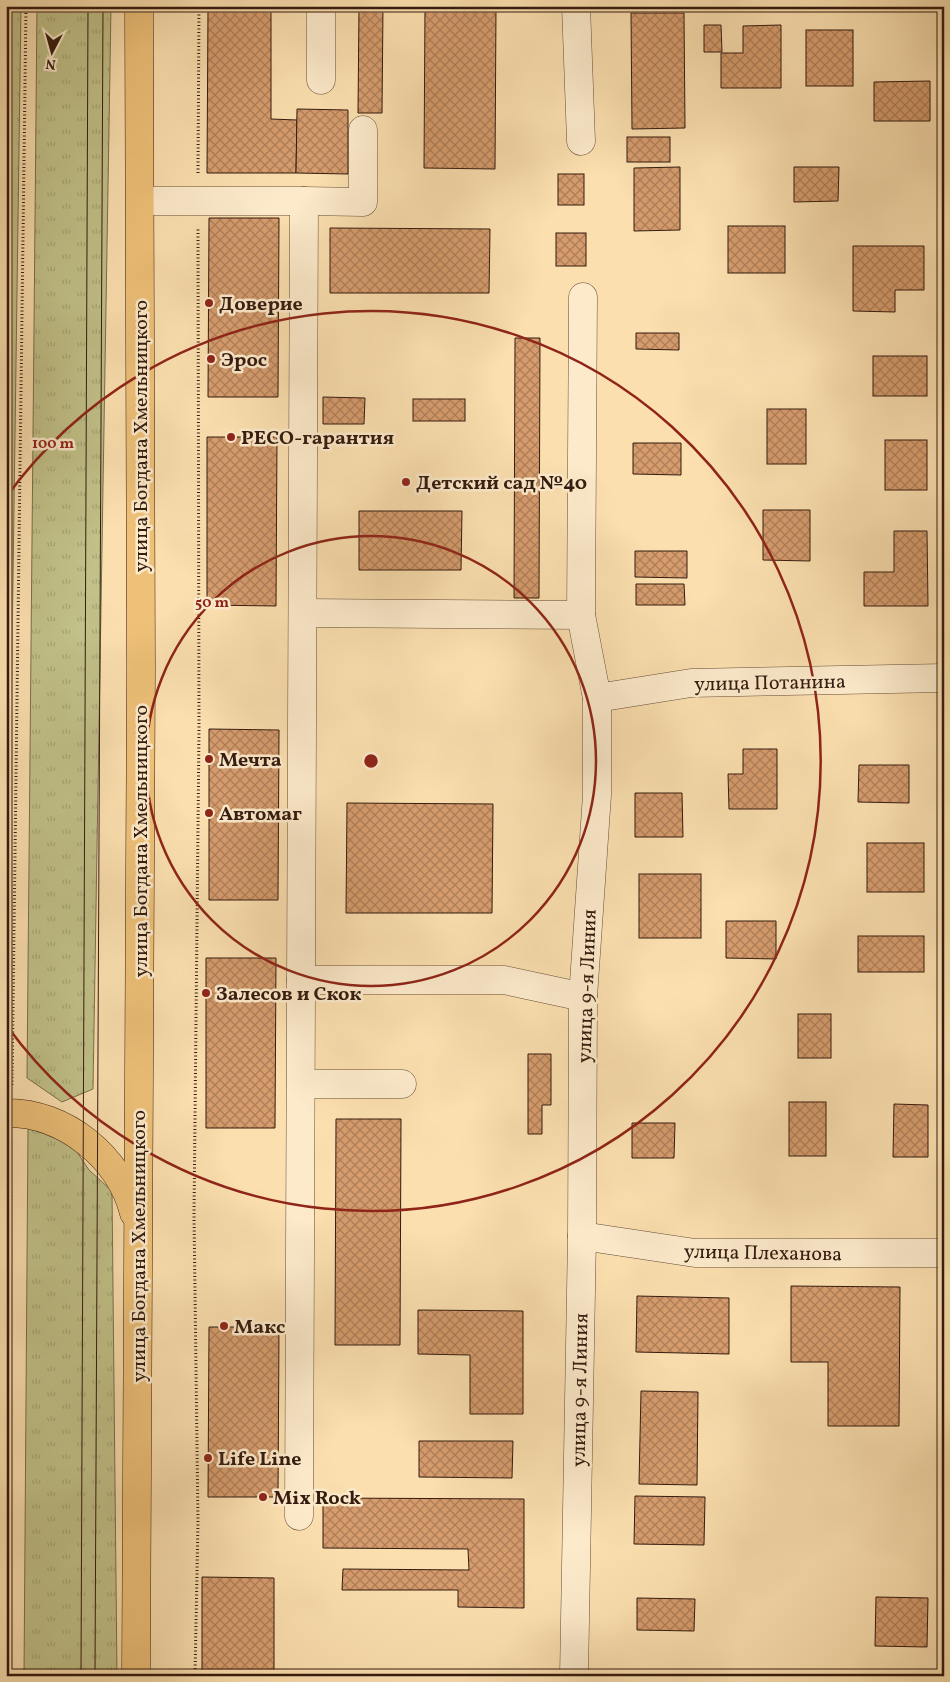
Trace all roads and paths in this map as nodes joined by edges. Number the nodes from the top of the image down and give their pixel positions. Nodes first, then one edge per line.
1 (26, 6) edge
2 (139, 6) edge
3 (199, 6) edge
4 (321, 6) edge
5 (576, 6) edge
6 (321, 80) dead end
7 (363, 130) dead end
8 (581, 141) dead end
9 (140, 201) junction
10 (198, 201) junction
11 (304, 201) junction
12 (583, 297) dead end
13 (303, 614) junction
14 (581, 615) junction
15 (944, 678) edge
16 (597, 698) junction
17 (301, 980) junction
18 (583, 997) junction
19 (301, 1084) junction
20 (402, 1084) dead end
21 (9, 1113) edge
22 (139, 1229) junction
23 (582, 1236) junction
24 (944, 1252) edge
25 (299, 1516) dead end
26 (10, 1676) edge
27 (136, 1676) edge
28 (195, 1676) edge
29 (574, 1676) edge

1 - 21 path
2 - 9 main road, улица Богдана Хмельницкого
3 - 10 path
4 - 6 street
5 - 8 street
7 - 11 street
9 - 10 street
9 - 22 main road, улица Богдана Хмельницкого
10 - 11 street
10 - 28 path
11 - 13 street
12 - 14 street, улица 9-я Линия
13 - 14 street
13 - 17 street
14 - 16 street, улица 9-я Линия
15 - 16 street, улица Потанина
16 - 18 street, улица 9-я Линия
17 - 18 street
17 - 19 street
18 - 23 street, улица 9-я Линия
19 - 20 street
19 - 25 street
21 - 22 main road
21 - 26 path
22 - 27 main road, улица Богдана Хмельницкого
23 - 24 street, улица Плеханова
23 - 29 street, улица 9-я Линия

